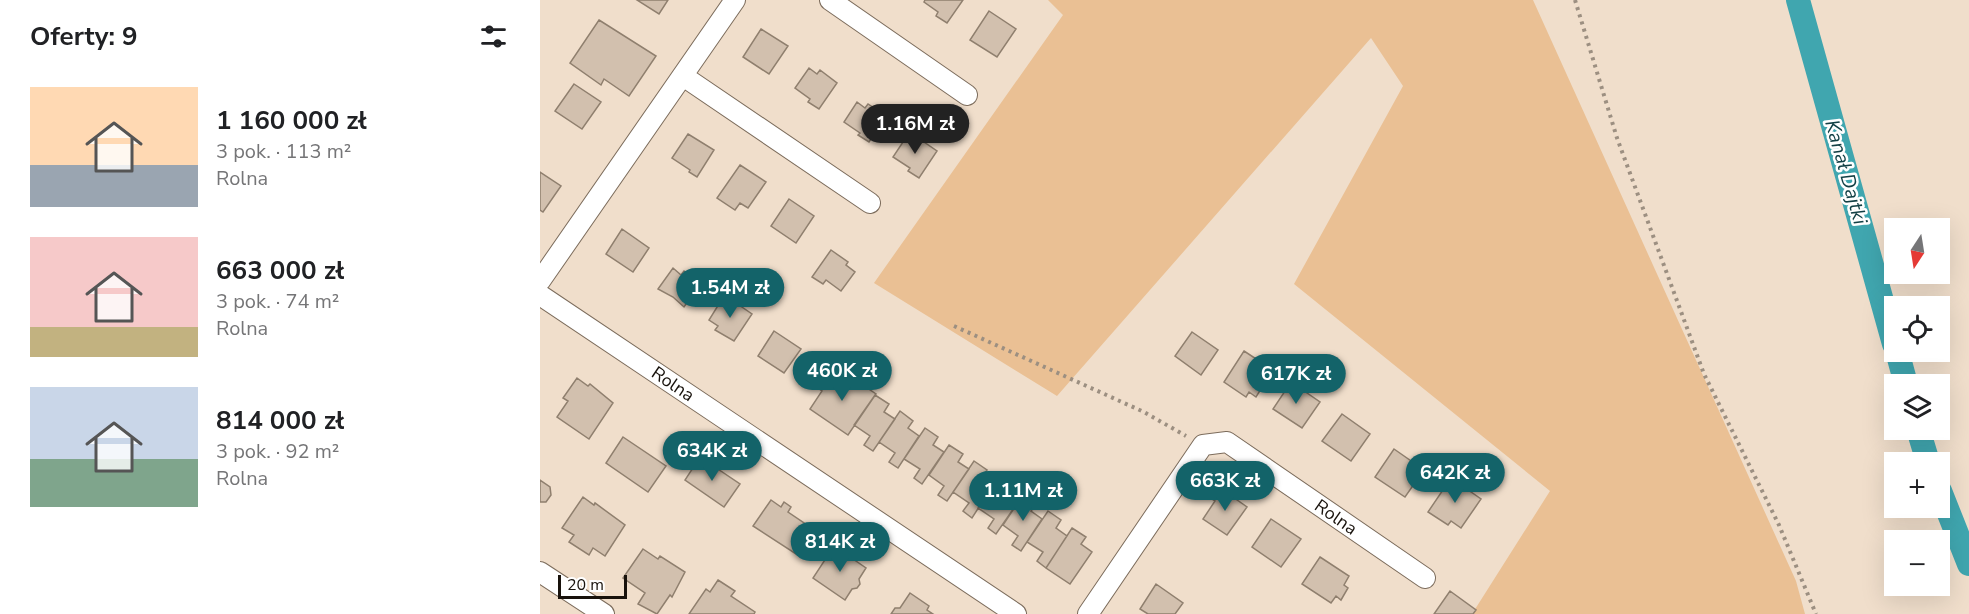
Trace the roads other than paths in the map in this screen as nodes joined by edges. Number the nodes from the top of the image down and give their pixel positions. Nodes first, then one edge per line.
1 (735, 0) edge
2 (830, 0) edge
3 (683, 76) junction
4 (967, 95) dead end
5 (870, 202) dead end
6 (540, 281) edge
7 (540, 295) edge
8 (540, 572) edge
9 (1425, 578) dead end
10 (604, 614) edge
11 (1016, 614) edge
12 (1088, 614) edge

1 - 3 street
2 - 4 street
3 - 5 street
3 - 6 street
7 - 11 street, Rolna
8 - 10 street
9 - 12 street, Rolna

